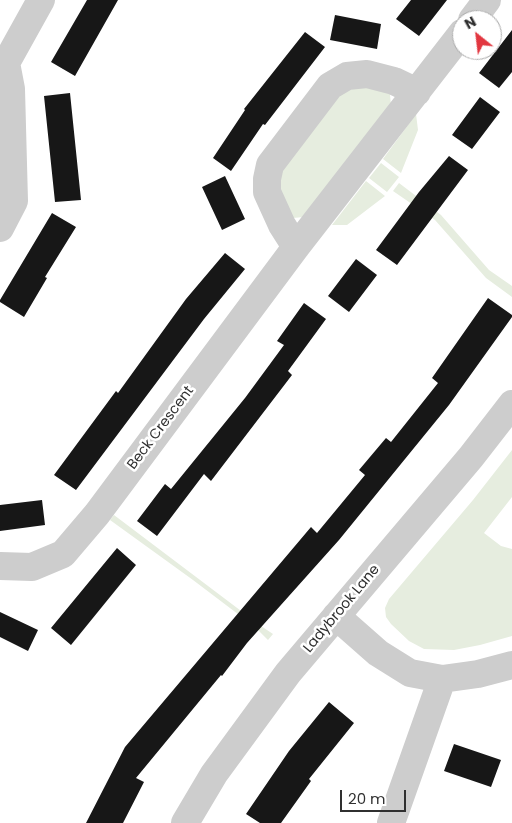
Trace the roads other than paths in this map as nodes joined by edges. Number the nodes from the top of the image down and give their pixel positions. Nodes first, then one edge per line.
1 (41, 0) edge
2 (452, 46) edge
3 (3, 64) edge
4 (417, 92) junction
5 (0, 228) edge
6 (296, 247) junction
7 (512, 404) edge
8 (0, 566) edge
9 (336, 616) junction
10 (512, 665) edge
11 (442, 679) junction
12 (185, 823) edge
13 (391, 823) edge

1 - 3 street
2 - 4 street, Beck Crescent
3 - 5 street
4 - 6 street, Beck Crescent
4 - 6 street
6 - 8 street, Beck Crescent
7 - 9 street, Ladybrook Lane
9 - 11 street
9 - 12 street, Ladybrook Lane
10 - 11 street
11 - 13 street

